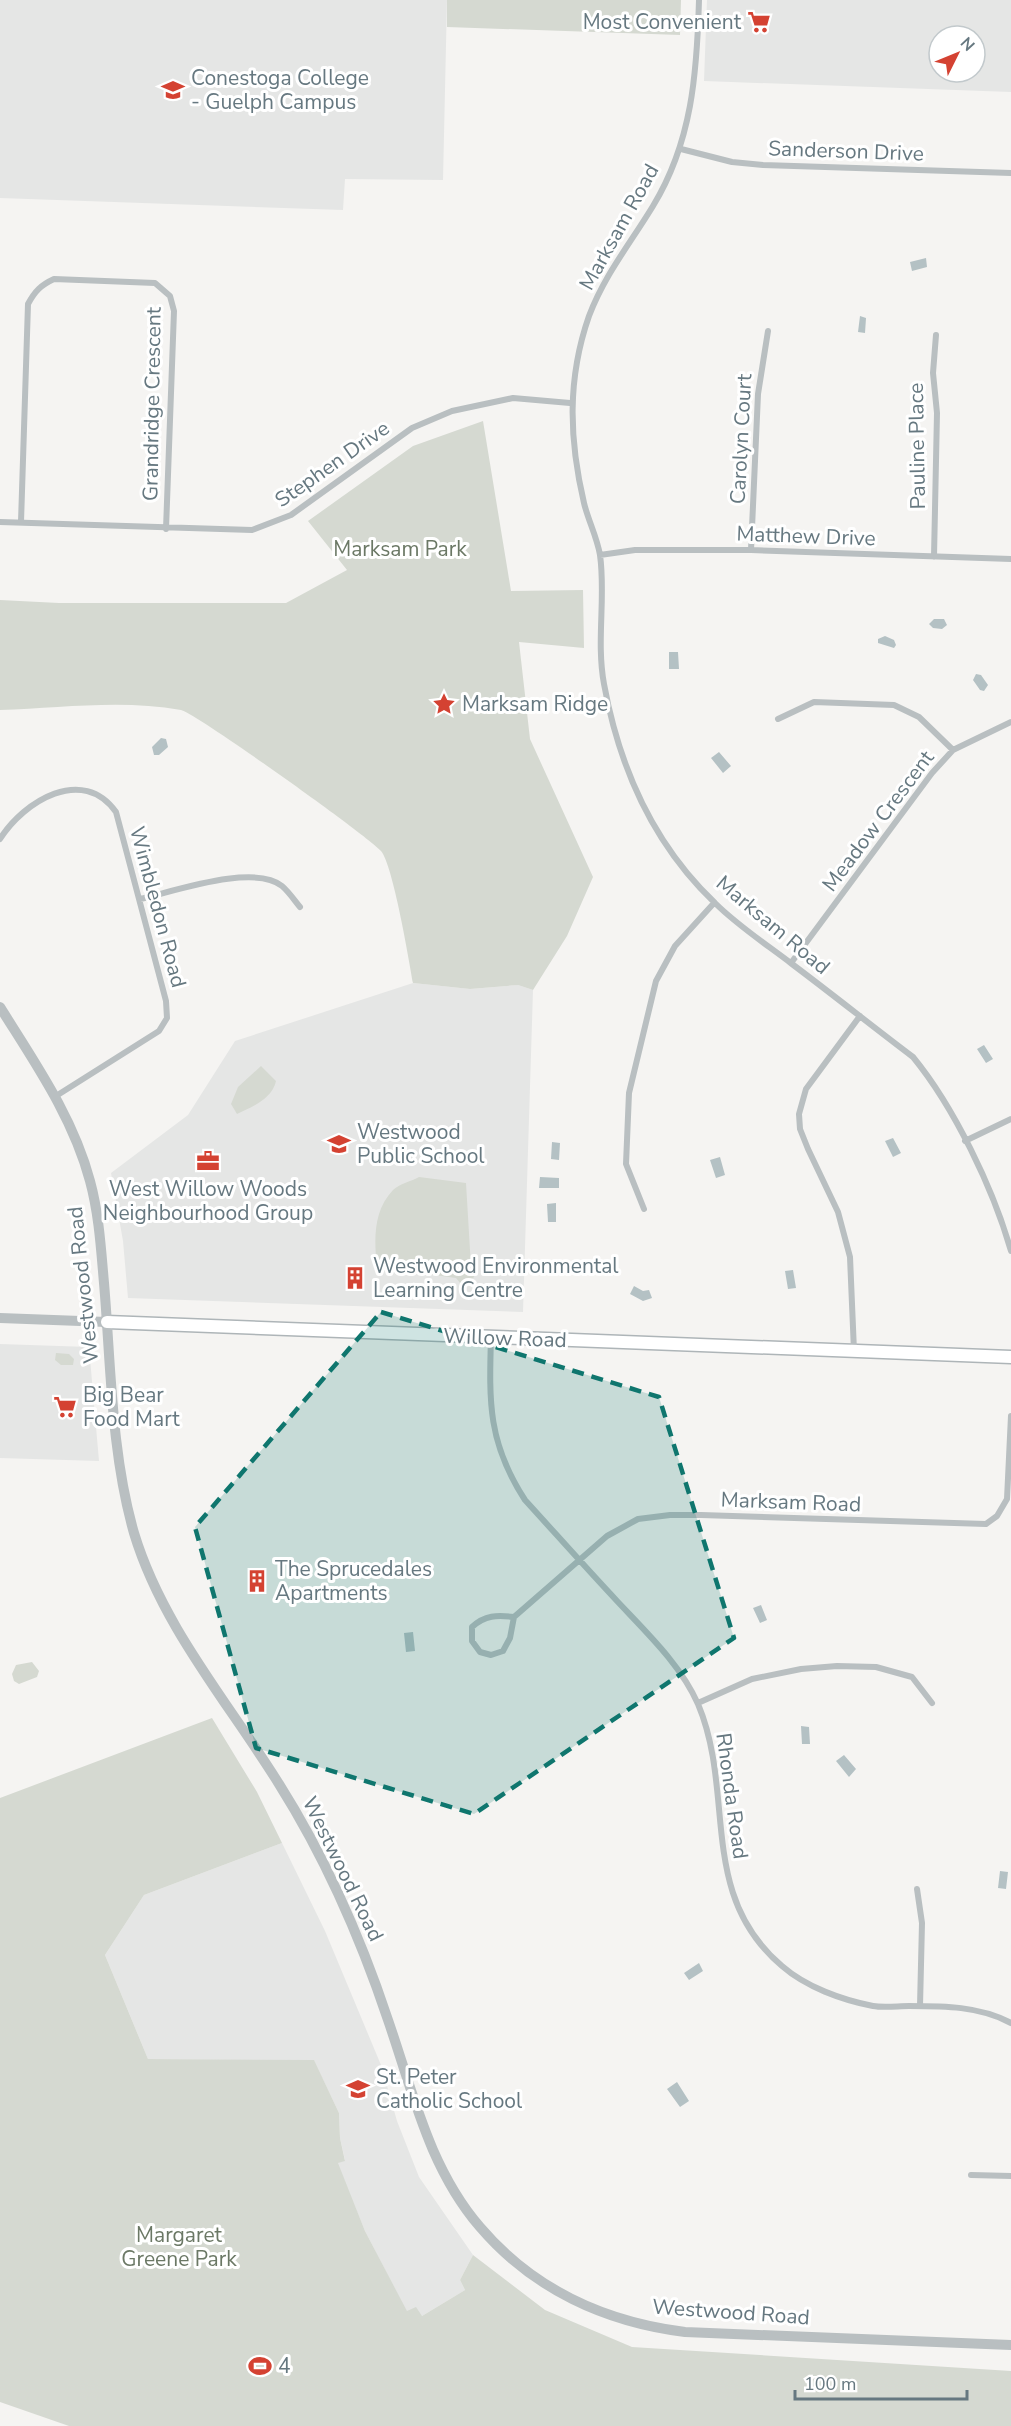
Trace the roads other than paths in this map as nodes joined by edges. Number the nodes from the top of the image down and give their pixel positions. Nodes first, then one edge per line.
1 (699, 0) edge
2 (681, 149) junction
3 (1011, 173) edge
4 (768, 331) dead end
5 (936, 334) dead end
6 (570, 403) junction
7 (0, 522) edge
8 (21, 522) junction
9 (166, 529) junction
10 (751, 550) junction
11 (600, 555) junction
12 (934, 557) junction
13 (1011, 559) edge
14 (778, 719) dead end
15 (1011, 722) edge
16 (953, 750) junction
17 (0, 839) edge
18 (140, 899) junction
19 (714, 903) junction
20 (300, 907) dead end
21 (791, 963) junction
22 (0, 1007) edge
23 (860, 1016) junction
24 (56, 1096) junction
25 (1011, 1119) edge
26 (965, 1142) junction
27 (644, 1209) dead end
28 (1011, 1251) edge
29 (0, 1318) edge
30 (107, 1322) junction
31 (491, 1337) junction
32 (854, 1351) junction
33 (1011, 1357) edge
34 (1011, 1416) edge
35 (578, 1559) junction
36 (514, 1617) junction
37 (698, 1703) junction
38 (932, 1703) dead end
39 (917, 1889) dead end
40 (920, 2006) junction
41 (1011, 2023) edge
42 (971, 2175) dead end
43 (1011, 2176) edge
44 (1011, 2345) edge

1 - 2 street, Marksam Road
2 - 3 street, Sanderson Drive
2 - 6 street, Marksam Road
4 - 10 street, Carolyn Court
5 - 12 street, Pauline Place
6 - 9 street, Stephen Drive
6 - 11 street, Marksam Road
7 - 8 street, Stephen Drive
8 - 9 street, Stephen Drive
8 - 9 street, Grandridge Crescent
10 - 11 street, Matthew Drive
10 - 12 street, Matthew Drive
11 - 19 street, Marksam Road
12 - 13 street, Matthew Drive
14 - 16 street
15 - 16 street, Meadow Crescent
16 - 21 street, Meadow Crescent
17 - 18 street, Wimbledon Road
18 - 20 street
18 - 24 street, Wimbledon Road
19 - 21 street, Marksam Road
19 - 27 street
21 - 23 street, Marksam Road
22 - 24 street, Westwood Road
23 - 26 street, Marksam Road
23 - 32 street
24 - 30 street, Westwood Road
25 - 26 street
26 - 28 street, Marksam Road
29 - 30 street, Willow Road
30 - 31 main road, Willow Road
30 - 44 street, Westwood Road
31 - 32 main road, Willow Road
31 - 35 street, Rhonda Road
32 - 33 main road, Willow Road
34 - 35 street, Marksam Road
35 - 36 street, Marksam Road
35 - 37 street, Rhonda Road
36 - 36 street
37 - 38 street
37 - 40 street, Rhonda Road
39 - 40 street
40 - 41 street, Rhonda Road
42 - 43 street

